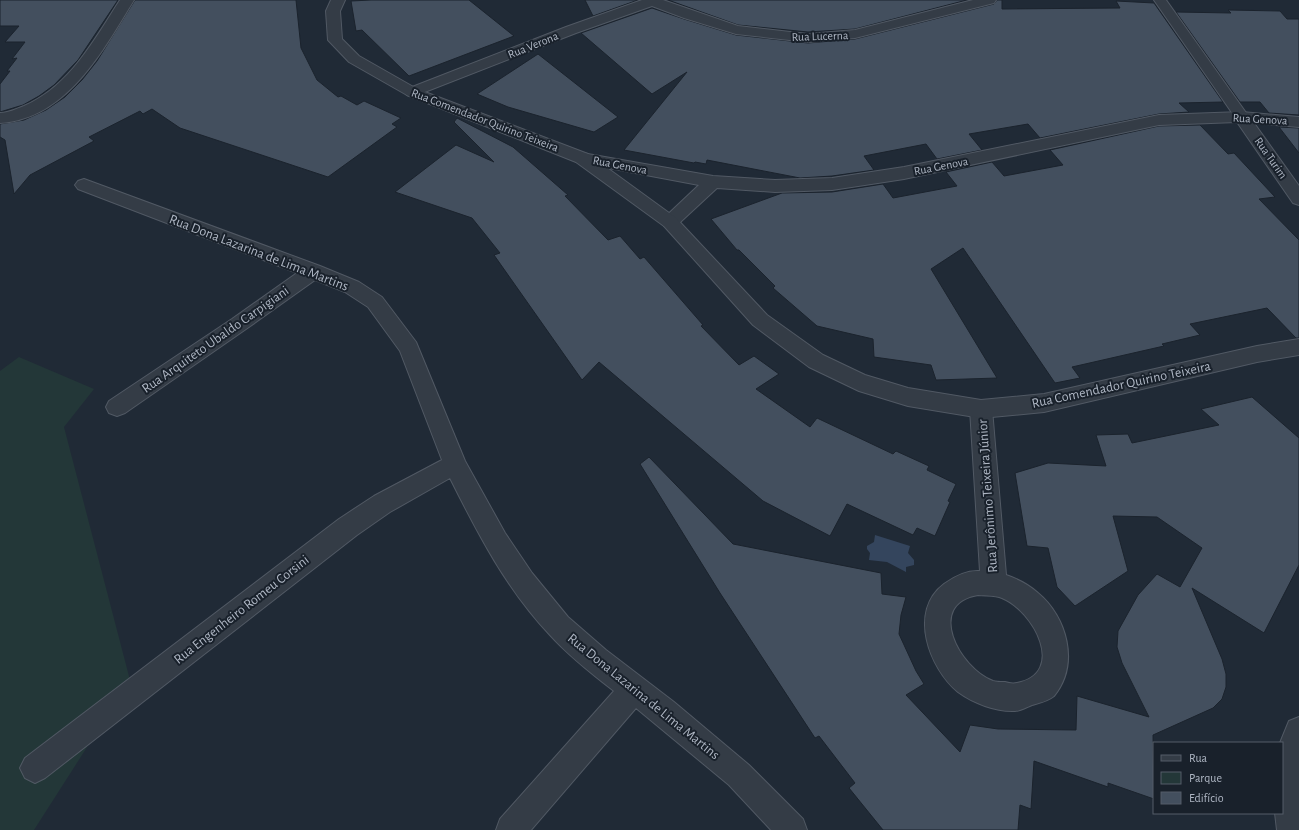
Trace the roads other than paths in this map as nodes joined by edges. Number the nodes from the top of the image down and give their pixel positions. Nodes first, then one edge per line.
1 (127, 0) edge
2 (338, 0) edge
3 (654, 0) edge
4 (989, 0) edge
5 (1160, 0) edge
6 (412, 92) junction
7 (1242, 117) junction
8 (0, 118) edge
9 (1299, 122) edge
10 (582, 158) junction
11 (713, 182) junction
12 (84, 185) dead end
13 (1299, 200) edge
14 (670, 222) junction
15 (313, 271) junction
16 (1299, 347) edge
17 (117, 407) dead end
18 (981, 409) junction
19 (455, 464) junction
20 (994, 584) junction
21 (634, 690) junction
22 (1299, 731) edge
23 (35, 768) dead end
24 (512, 830) edge
25 (792, 830) edge
26 (1292, 830) edge

1 - 8 street
2 - 6 street, Rua Comendador Quirino Teixeira
3 - 4 street, Rua Lucerna
3 - 6 street, Rua Verona
5 - 7 lane
6 - 10 street, Rua Comendador Quirino Teixeira
7 - 9 street, Rua Genova
7 - 11 street, Rua Genova
7 - 13 street, Rua Turim
10 - 11 street, Rua Genova
10 - 14 street, Rua Comendador Quirino Teixeira
11 - 14 street
12 - 15 street, Rua Dona Lazarina de Lima Martins
14 - 18 street, Rua Comendador Quirino Teixeira
15 - 17 street, Rua Arquiteto Ubaldo Carpigiani
15 - 19 street, Rua Dona Lazarina de Lima Martins
16 - 18 street, Rua Comendador Quirino Teixeira
18 - 20 street, Rua Jerônimo Teixeira Júnior
19 - 21 street, Rua Dona Lazarina de Lima Martins
19 - 23 street, Rua Engenheiro Romeu Corsini
20 - 20 street
21 - 24 street
21 - 25 street, Rua Dona Lazarina de Lima Martins
22 - 26 street

